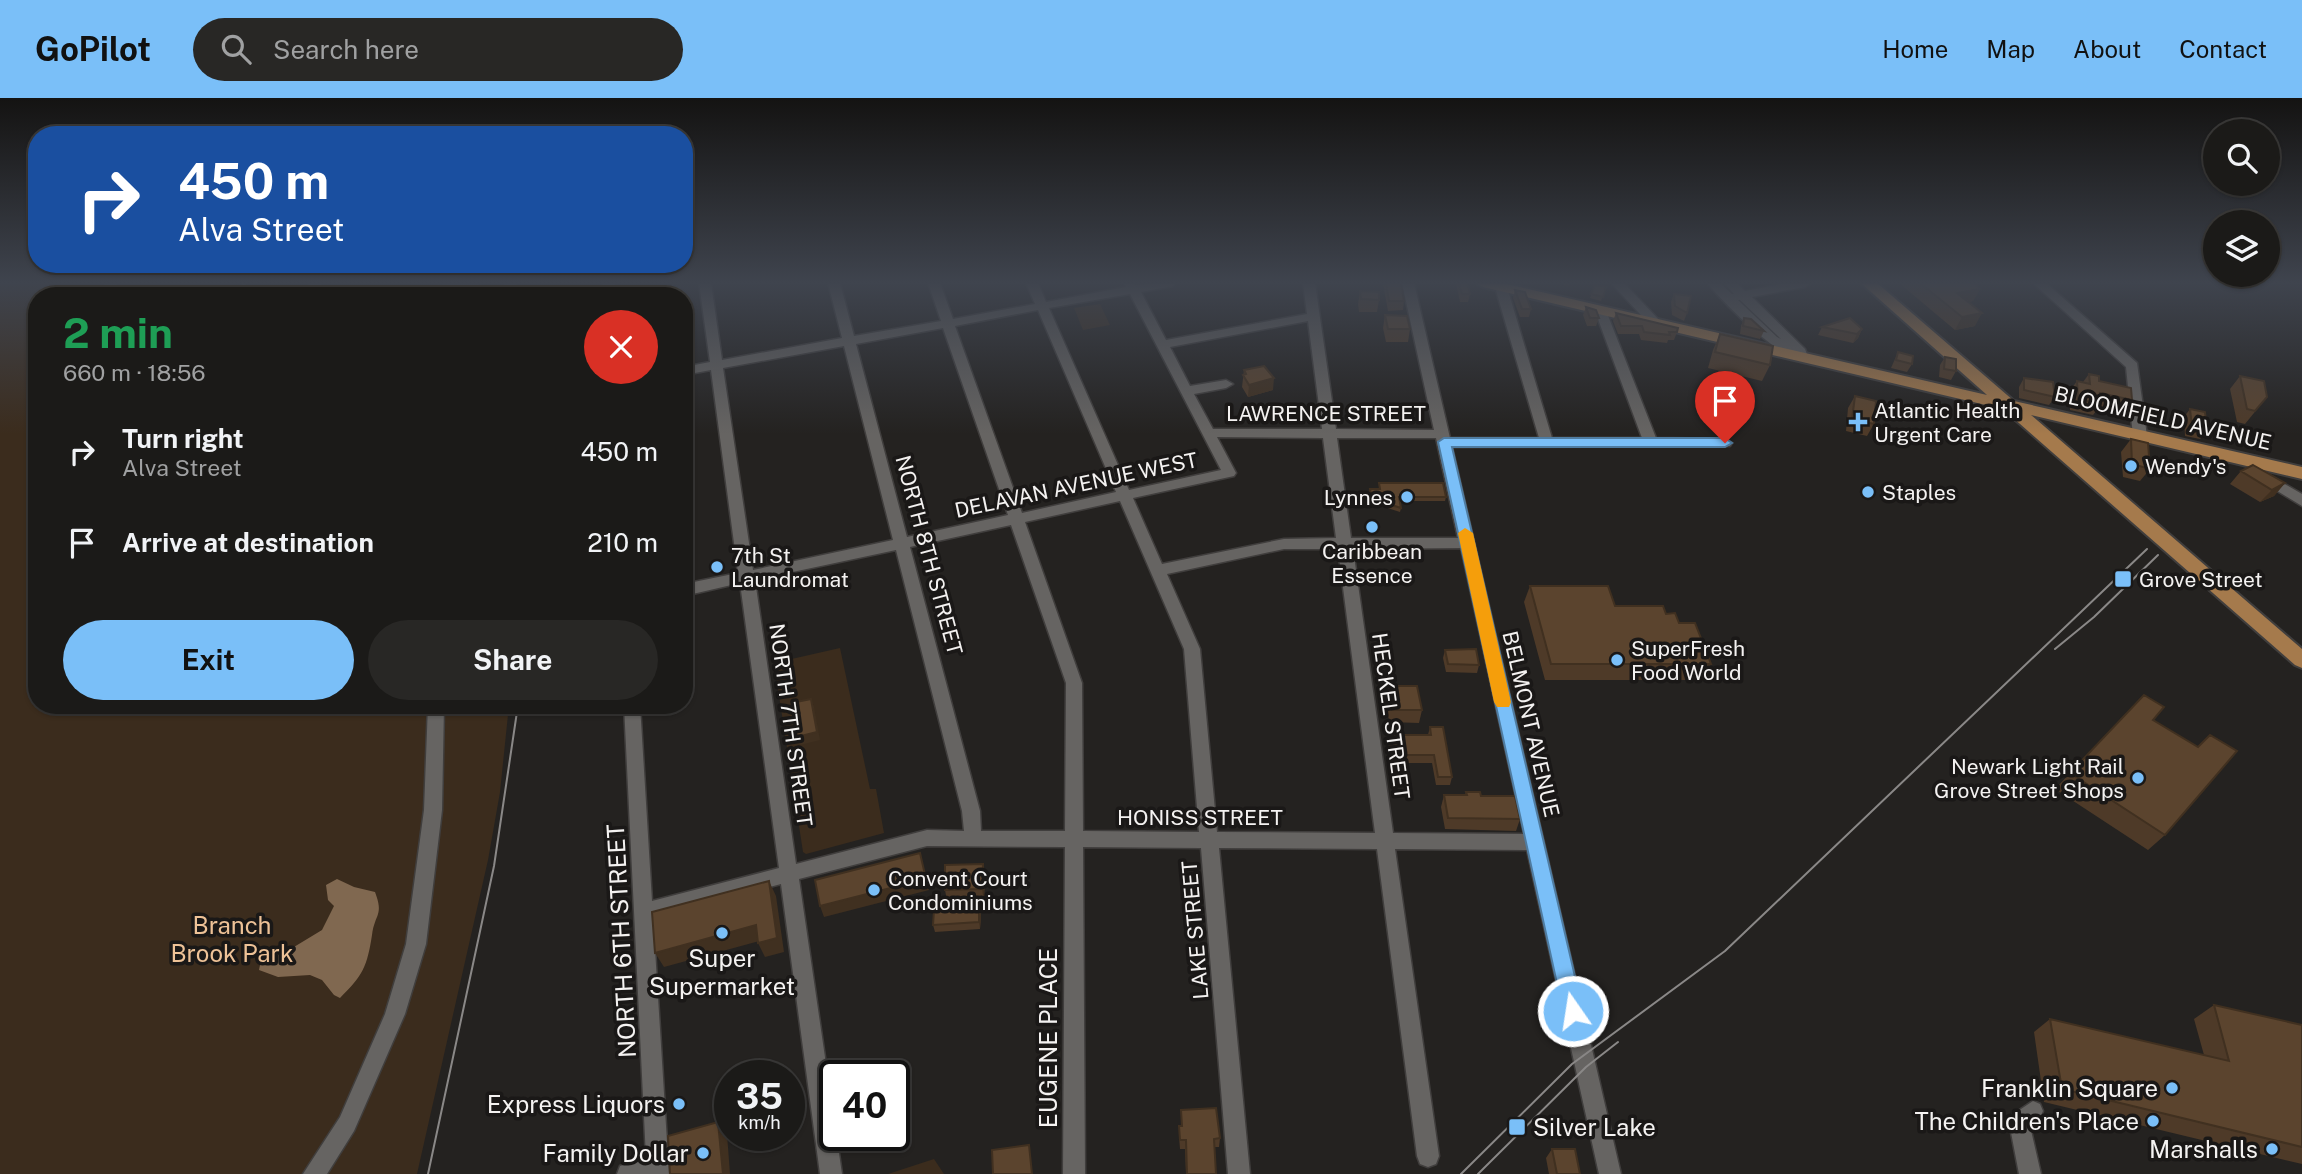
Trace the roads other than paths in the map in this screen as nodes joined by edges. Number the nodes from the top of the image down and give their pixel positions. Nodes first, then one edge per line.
1 (712, 333) edge
2 (847, 333) edge
3 (892, 333) edge
4 (952, 333) edge
5 (1054, 333) edge
6 (1156, 333) edge
7 (1224, 333) edge
8 (1316, 333) edge
9 (1420, 333) edge
10 (1515, 333) edge
11 (1609, 333) edge
12 (1696, 333) edge
13 (1766, 333) edge
14 (1784, 333) edge
15 (1926, 333) edge
16 (2095, 333) edge
17 (849, 341) junction
18 (1162, 345) junction
19 (1804, 358) junction
20 (717, 365) junction
21 (693, 369) edge
22 (1226, 384) dead end
23 (1186, 391) junction
24 (2010, 407) junction
25 (1208, 433) junction
26 (1330, 433) junction
27 (2140, 436) junction
28 (1444, 438) junction
29 (1547, 443) junction
30 (1651, 443) junction
31 (1725, 443) dead end
32 (2257, 463) junction
33 (2302, 473) edge
34 (1125, 496) junction
35 (2302, 501) edge
36 (1017, 519) junction
37 (903, 543) junction
38 (1467, 543) junction
39 (1345, 544) junction
40 (1158, 570) junction
41 (747, 576) junction
42 (693, 588) edge
43 (2302, 660) edge
44 (436, 714) edge
45 (633, 714) edge
46 (973, 838) junction
47 (1075, 839) junction
48 (1211, 840) junction
49 (1385, 841) junction
50 (1535, 842) junction
51 (789, 873) junction
52 (645, 911) junction
53 (2033, 1111) dead end
54 (1428, 1156) dead end
55 (658, 1170) edge
56 (314, 1174) edge
57 (628, 1174) edge
58 (831, 1174) edge
59 (1074, 1174) edge
60 (1239, 1174) edge
61 (1610, 1174) edge
62 (2030, 1174) edge

1 - 20 street, NORTH 7TH STREET
2 - 17 street, NORTH 8TH STREET
3 - 17 street
4 - 36 street, EUGENE PLACE
5 - 34 street, LAKE STREET
6 - 18 street
7 - 18 street
8 - 26 street, HECKEL STREET
9 - 28 street, BELMONT AVENUE
10 - 29 street
11 - 30 street
12 - 19 main road, BLOOMFIELD AVENUE
13 - 19 street
14 - 19 street
15 - 24 main road
16 - 27 street
17 - 20 street
17 - 37 street, NORTH 8TH STREET
18 - 23 street
19 - 24 main road, BLOOMFIELD AVENUE
20 - 21 street
20 - 41 street, NORTH 7TH STREET
22 - 23 street
23 - 25 street
24 - 27 main road, BLOOMFIELD AVENUE
24 - 43 main road
25 - 26 street, LAWRENCE STREET
25 - 34 street, DELAVAN AVENUE WEST
26 - 28 street, LAWRENCE STREET
26 - 39 street, HECKEL STREET
27 - 32 main road, BLOOMFIELD AVENUE
28 - 29 street, LAWRENCE STREET
28 - 38 street, BELMONT AVENUE
29 - 30 street, LAWRENCE STREET
30 - 31 street, LAWRENCE STREET
32 - 33 main road, BLOOMFIELD AVENUE
32 - 35 street
34 - 36 street, DELAVAN AVENUE WEST
34 - 40 street, LAKE STREET
36 - 37 street, DELAVAN AVENUE WEST
36 - 47 street, EUGENE PLACE
37 - 41 street, DELAVAN AVENUE WEST
37 - 46 street, NORTH 8TH STREET
38 - 39 street
38 - 50 street, BELMONT AVENUE
39 - 40 street
39 - 49 street, HECKEL STREET
40 - 48 street, LAKE STREET
41 - 42 street, DELAVAN AVENUE WEST
41 - 51 street, NORTH 7TH STREET
44 - 56 street
45 - 52 street, NORTH 6TH STREET
46 - 47 street, HONISS STREET
46 - 51 street, HONISS STREET
47 - 48 street, HONISS STREET
47 - 59 street, EUGENE PLACE
48 - 49 street, HONISS STREET
48 - 60 street, LAKE STREET
49 - 50 street, HONISS STREET
49 - 54 street, HECKEL STREET
50 - 61 street, BELMONT AVENUE
51 - 52 street, HONISS STREET
51 - 58 street, NORTH 7TH STREET
52 - 55 street, NORTH 6TH STREET
53 - 62 street
55 - 57 street

